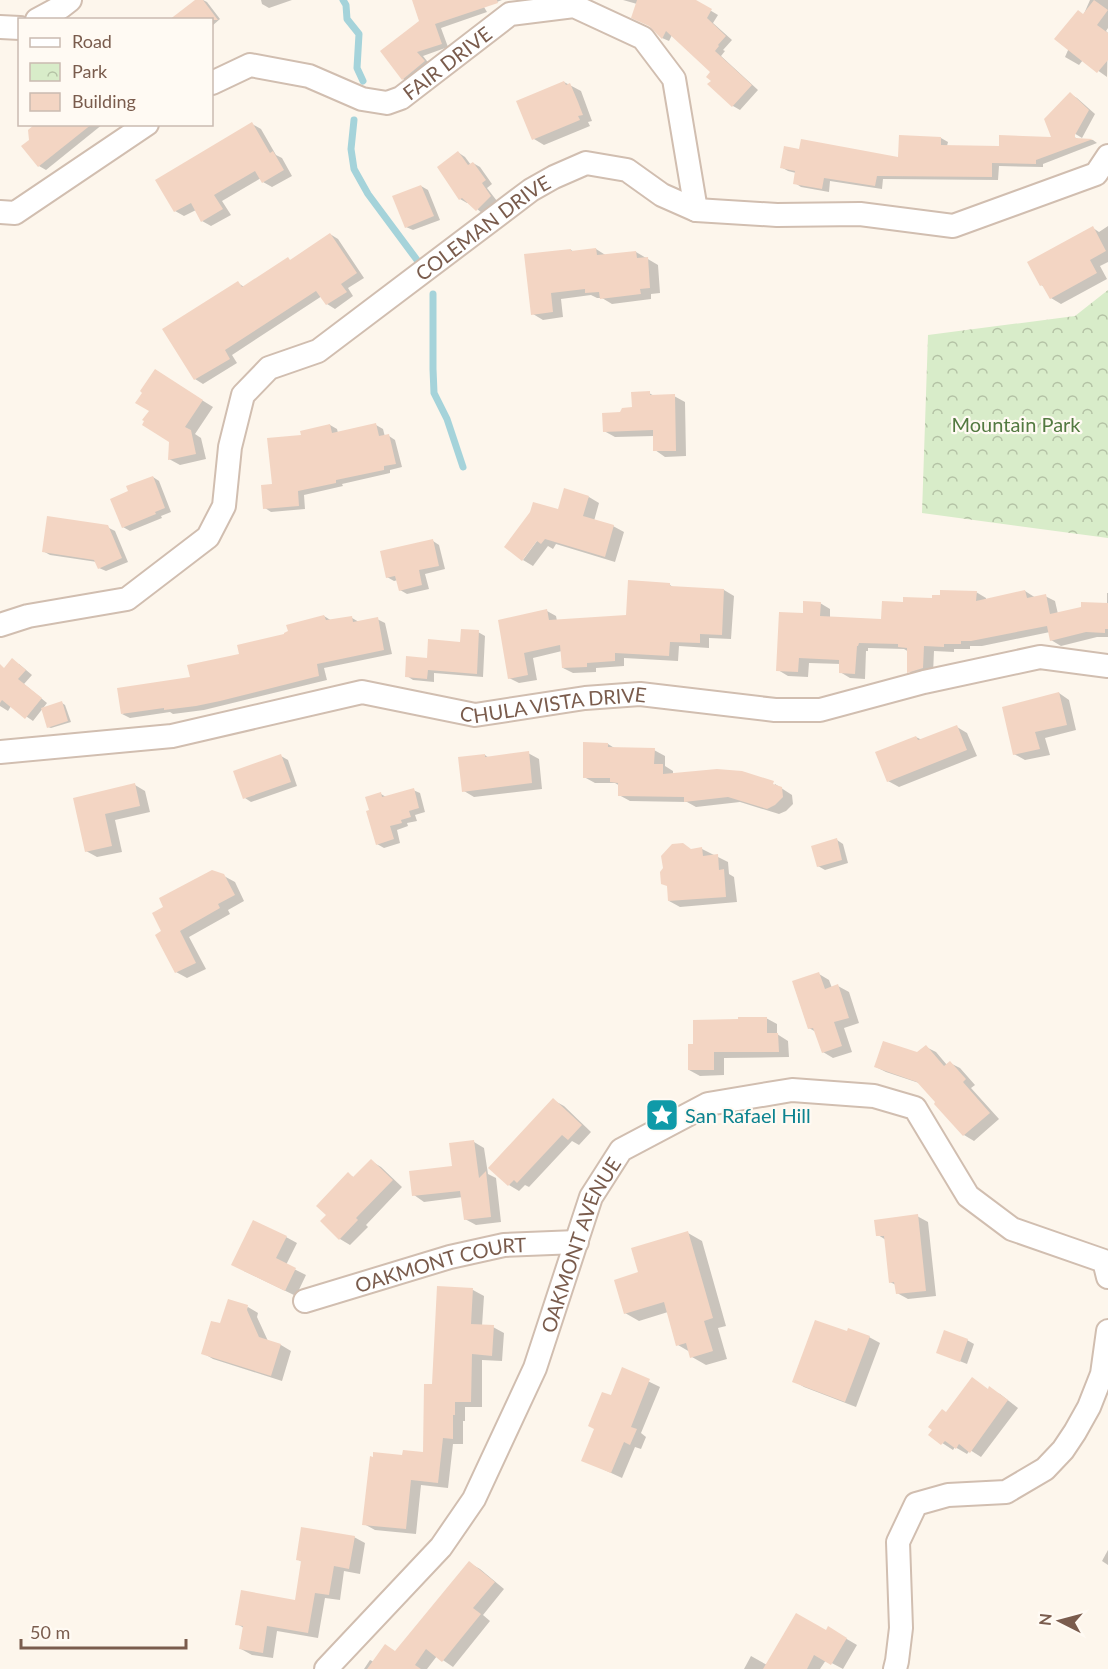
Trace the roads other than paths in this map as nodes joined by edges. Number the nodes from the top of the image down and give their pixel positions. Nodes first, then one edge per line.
1 (70, 0) edge
2 (40, 18) edge
3 (0, 27) edge
4 (18, 28) edge
5 (213, 82) edge
6 (144, 126) edge
7 (1108, 156) edge
8 (696, 210) junction
9 (0, 212) edge
10 (0, 625) edge
11 (1108, 666) edge
12 (0, 752) edge
13 (577, 1242) junction
14 (1108, 1277) edge
15 (305, 1301) dead end
16 (1108, 1331) edge
17 (1104, 1380) edge
18 (326, 1669) edge
19 (895, 1669) edge

1 - 2 street
3 - 4 street
5 - 8 street, FAIR DRIVE
6 - 9 street
7 - 8 street, COLEMAN DRIVE
8 - 10 street, COLEMAN DRIVE
11 - 12 street, CHULA VISTA DRIVE
13 - 14 street, OAKMONT AVENUE
13 - 15 street, OAKMONT COURT
13 - 18 street, OAKMONT AVENUE
16 - 17 street
17 - 19 street

